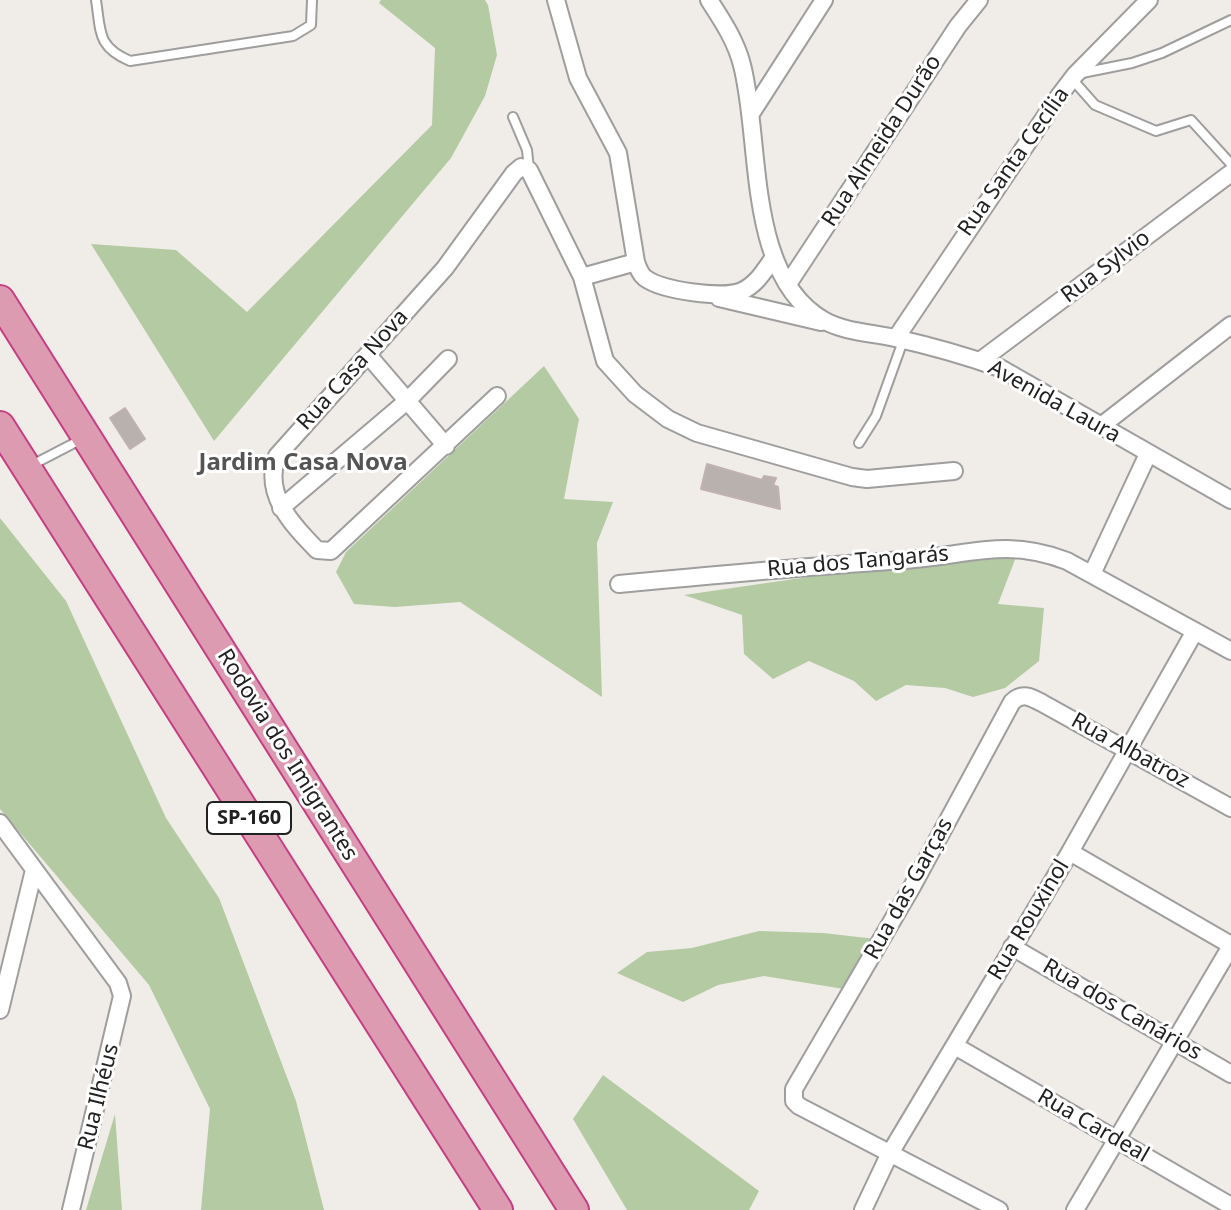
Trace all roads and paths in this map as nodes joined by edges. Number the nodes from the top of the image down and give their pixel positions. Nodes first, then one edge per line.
1 (96, 0) edge
2 (312, 0) edge
3 (556, 0) edge
4 (709, 0) edge
5 (824, 0) edge
6 (979, 0) edge
7 (1149, 0) edge
8 (1231, 20) edge
9 (1074, 77) junction
10 (752, 112) junction
11 (513, 117) dead end
12 (1231, 164) edge
13 (529, 170) junction
14 (1231, 173) edge
15 (772, 260) junction
16 (638, 268) junction
17 (582, 277) junction
18 (788, 284) junction
19 (702, 293) junction
20 (0, 300) edge
21 (834, 325) junction
22 (1231, 325) edge
23 (900, 339) junction
24 (368, 355) junction
25 (448, 359) dead end
26 (980, 361) junction
27 (497, 396) dead end
28 (407, 401) junction
29 (0, 426) edge
30 (1101, 426) junction
31 (86, 437) junction
32 (859, 443) dead end
33 (446, 446) junction
34 (1148, 454) junction
35 (27, 468) junction
36 (954, 471) dead end
37 (1227, 493) edge
38 (281, 508) junction
39 (1092, 574) junction
40 (619, 584) dead end
41 (1195, 631) junction
42 (1231, 651) edge
43 (1028, 696) joint
44 (1128, 750) junction
45 (1231, 808) edge
46 (1, 830) edge
47 (1070, 852) junction
48 (34, 870) junction
49 (1231, 945) edge
50 (1012, 947) junction
51 (0, 1010) edge
52 (1174, 1040) junction
53 (955, 1046) junction
54 (1231, 1074) edge
55 (1115, 1140) junction
56 (889, 1155) junction
57 (1231, 1206) edge
58 (71, 1210) edge
59 (498, 1210) edge
60 (574, 1210) edge
61 (863, 1210) edge
62 (999, 1210) edge
63 (1075, 1210) edge

1 - 2 lane
3 - 16 street
4 - 10 street
5 - 10 street
6 - 18 street, Rua Almeida Durão
7 - 9 street, Rua Santa Cecília
8 - 9 lane
9 - 12 lane
9 - 23 street, Rua Santa Cecília
10 - 15 street
11 - 13 lane
13 - 17 street
13 - 24 street, Rua Casa Nova
14 - 26 street, Rua Sylvio
15 - 18 street, Avenida Laura
15 - 19 street
16 - 17 street
16 - 19 street
17 - 36 street
18 - 21 street, Avenida Laura
19 - 21 street
20 - 31 highway, Rodovia dos Imigrantes / SP-160
21 - 23 street, Avenida Laura
22 - 30 street
23 - 26 street, Avenida Laura
23 - 32 lane
24 - 28 street
24 - 38 street, Rua Casa Nova
25 - 28 street
26 - 30 street, Avenida Laura
27 - 33 street, Rua Casa Nova
28 - 33 street
28 - 38 street
29 - 35 highway, SP-160
30 - 34 street, Avenida Laura
31 - 35 lane
31 - 60 highway, Rodovia dos Imigrantes / SP-160
33 - 38 street, Rua Casa Nova
34 - 37 street, Avenida Laura
34 - 39 street
35 - 59 highway, SP-160
39 - 40 street, Rua dos Tangarás
39 - 41 street, Rua dos Tangarás
41 - 42 street, Rua dos Tangarás
41 - 44 street, Rua Rouxinol
43 - 44 street, Rua Albatroz
43 - 56 street, Rua das Garças
44 - 45 street, Rua Albatroz
44 - 47 street, Rua Rouxinol
46 - 48 street
47 - 49 street
47 - 50 street, Rua Rouxinol
48 - 51 street
48 - 58 street, Rua Ilhéus
49 - 52 street
50 - 52 street, Rua dos Canários
50 - 53 street, Rua Rouxinol
52 - 54 street, Rua dos Canários
52 - 55 street
53 - 55 street, Rua Cardeal
53 - 56 street, Rua Rouxinol
55 - 57 street, Rua Cardeal
55 - 63 street
56 - 61 street, Rua Rouxinol
56 - 62 street

